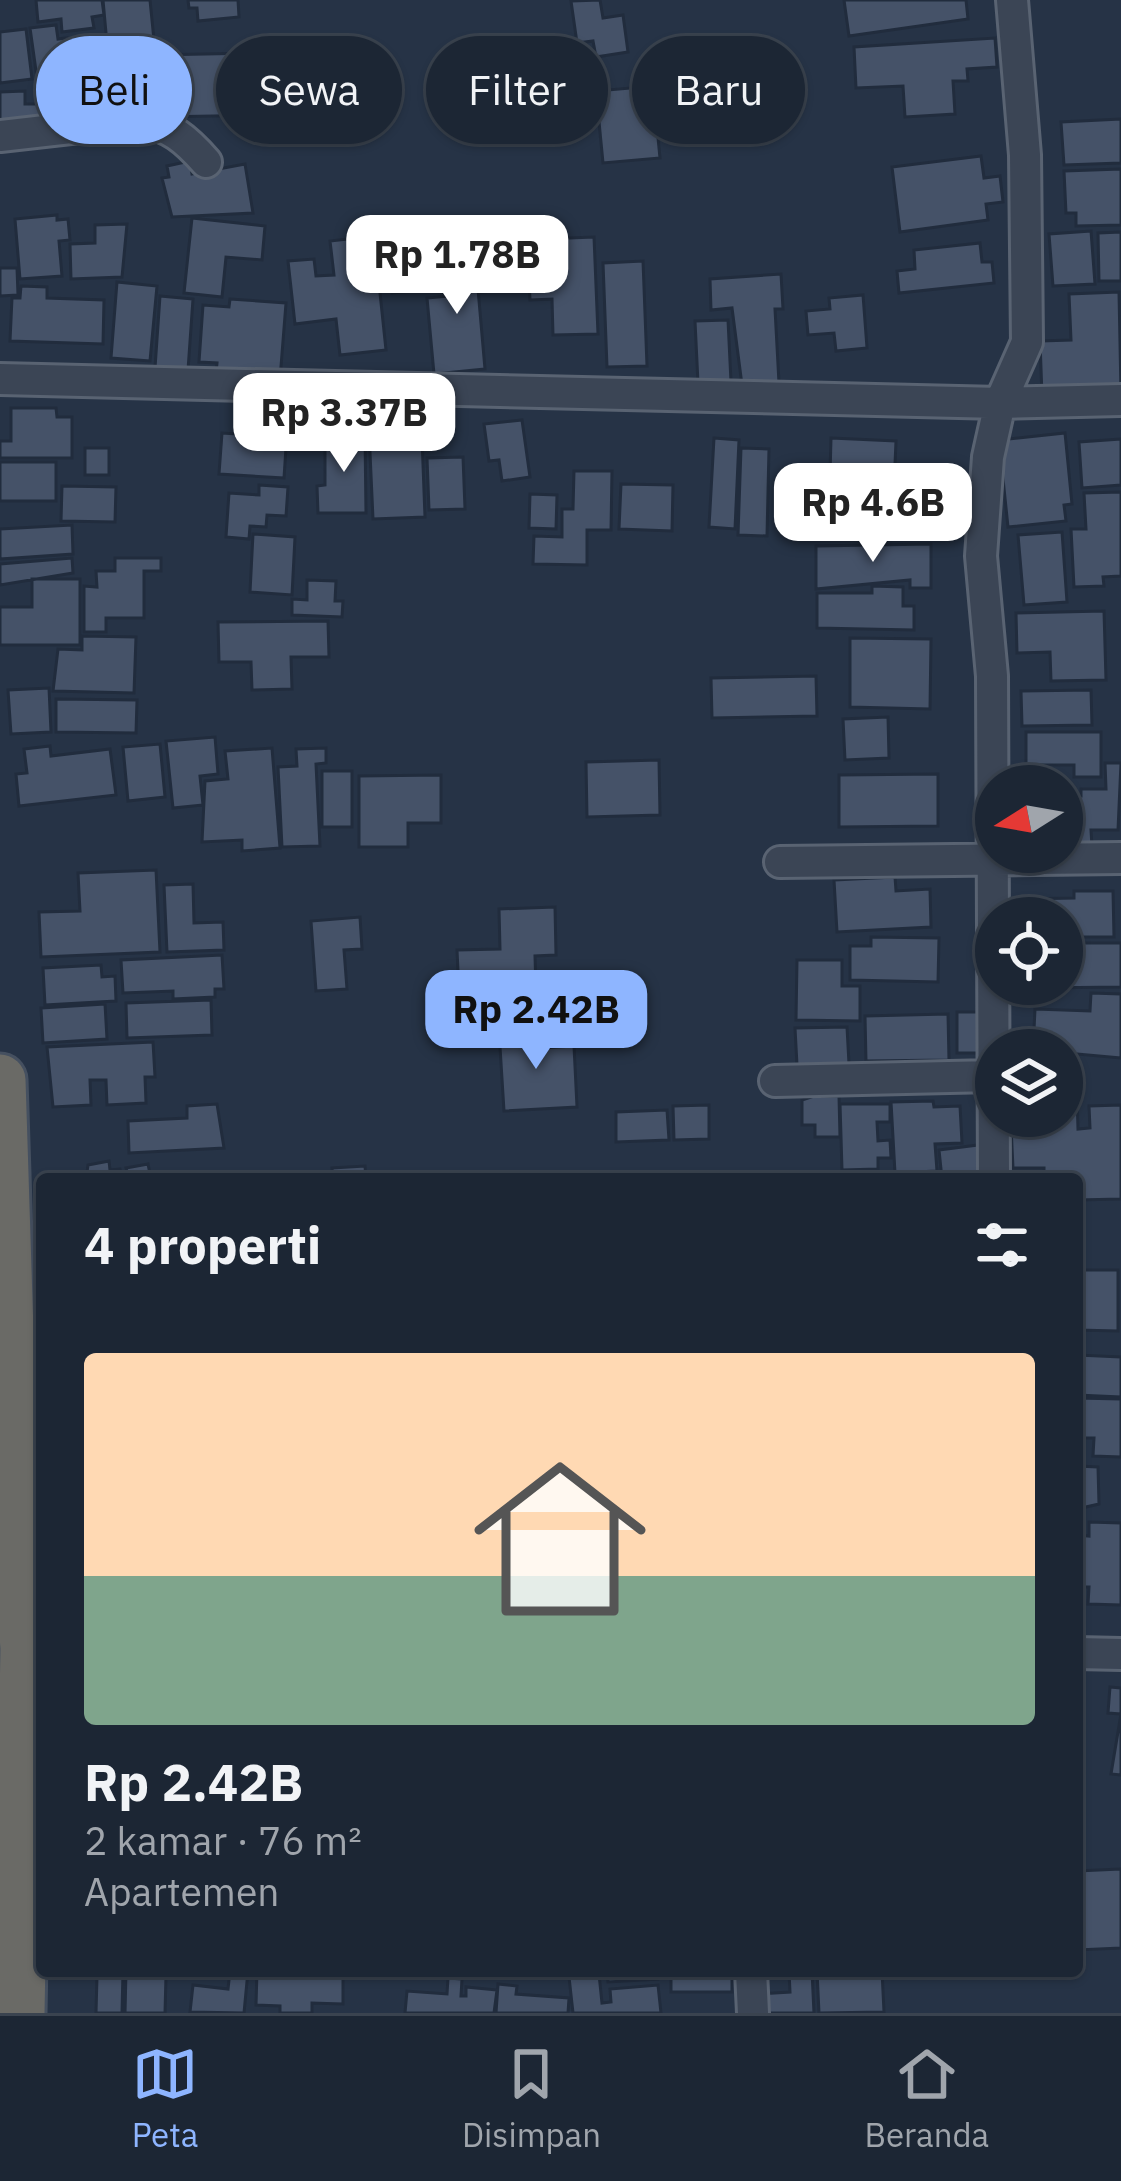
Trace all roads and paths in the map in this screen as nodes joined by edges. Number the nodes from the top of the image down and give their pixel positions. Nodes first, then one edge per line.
1 (1012, 0) edge
2 (0, 136) edge
3 (206, 162) dead end
4 (0, 379) edge
5 (1121, 400) edge
6 (1000, 403) junction
7 (991, 765) edge
8 (975, 856) edge
9 (1083, 857) edge
10 (1121, 858) edge
11 (780, 862) dead end
12 (990, 873) edge
13 (992, 1029) edge
14 (975, 1076) edge
15 (775, 1081) dead end
16 (0, 1085) edge
17 (994, 1137) edge
18 (994, 1173) edge
19 (6, 1489) edge
20 (1083, 1652) edge
21 (1121, 1654) edge
22 (23, 1664) edge
23 (751, 1977) edge
24 (20, 2013) edge
25 (753, 2013) edge

1 - 6 street
2 - 3 street
4 - 6 street
5 - 6 street
6 - 7 street
8 - 11 street
9 - 10 street
12 - 13 street
14 - 15 street
16 - 19 highway
17 - 18 street
19 - 22 highway
20 - 21 street
22 - 24 highway
23 - 25 street

